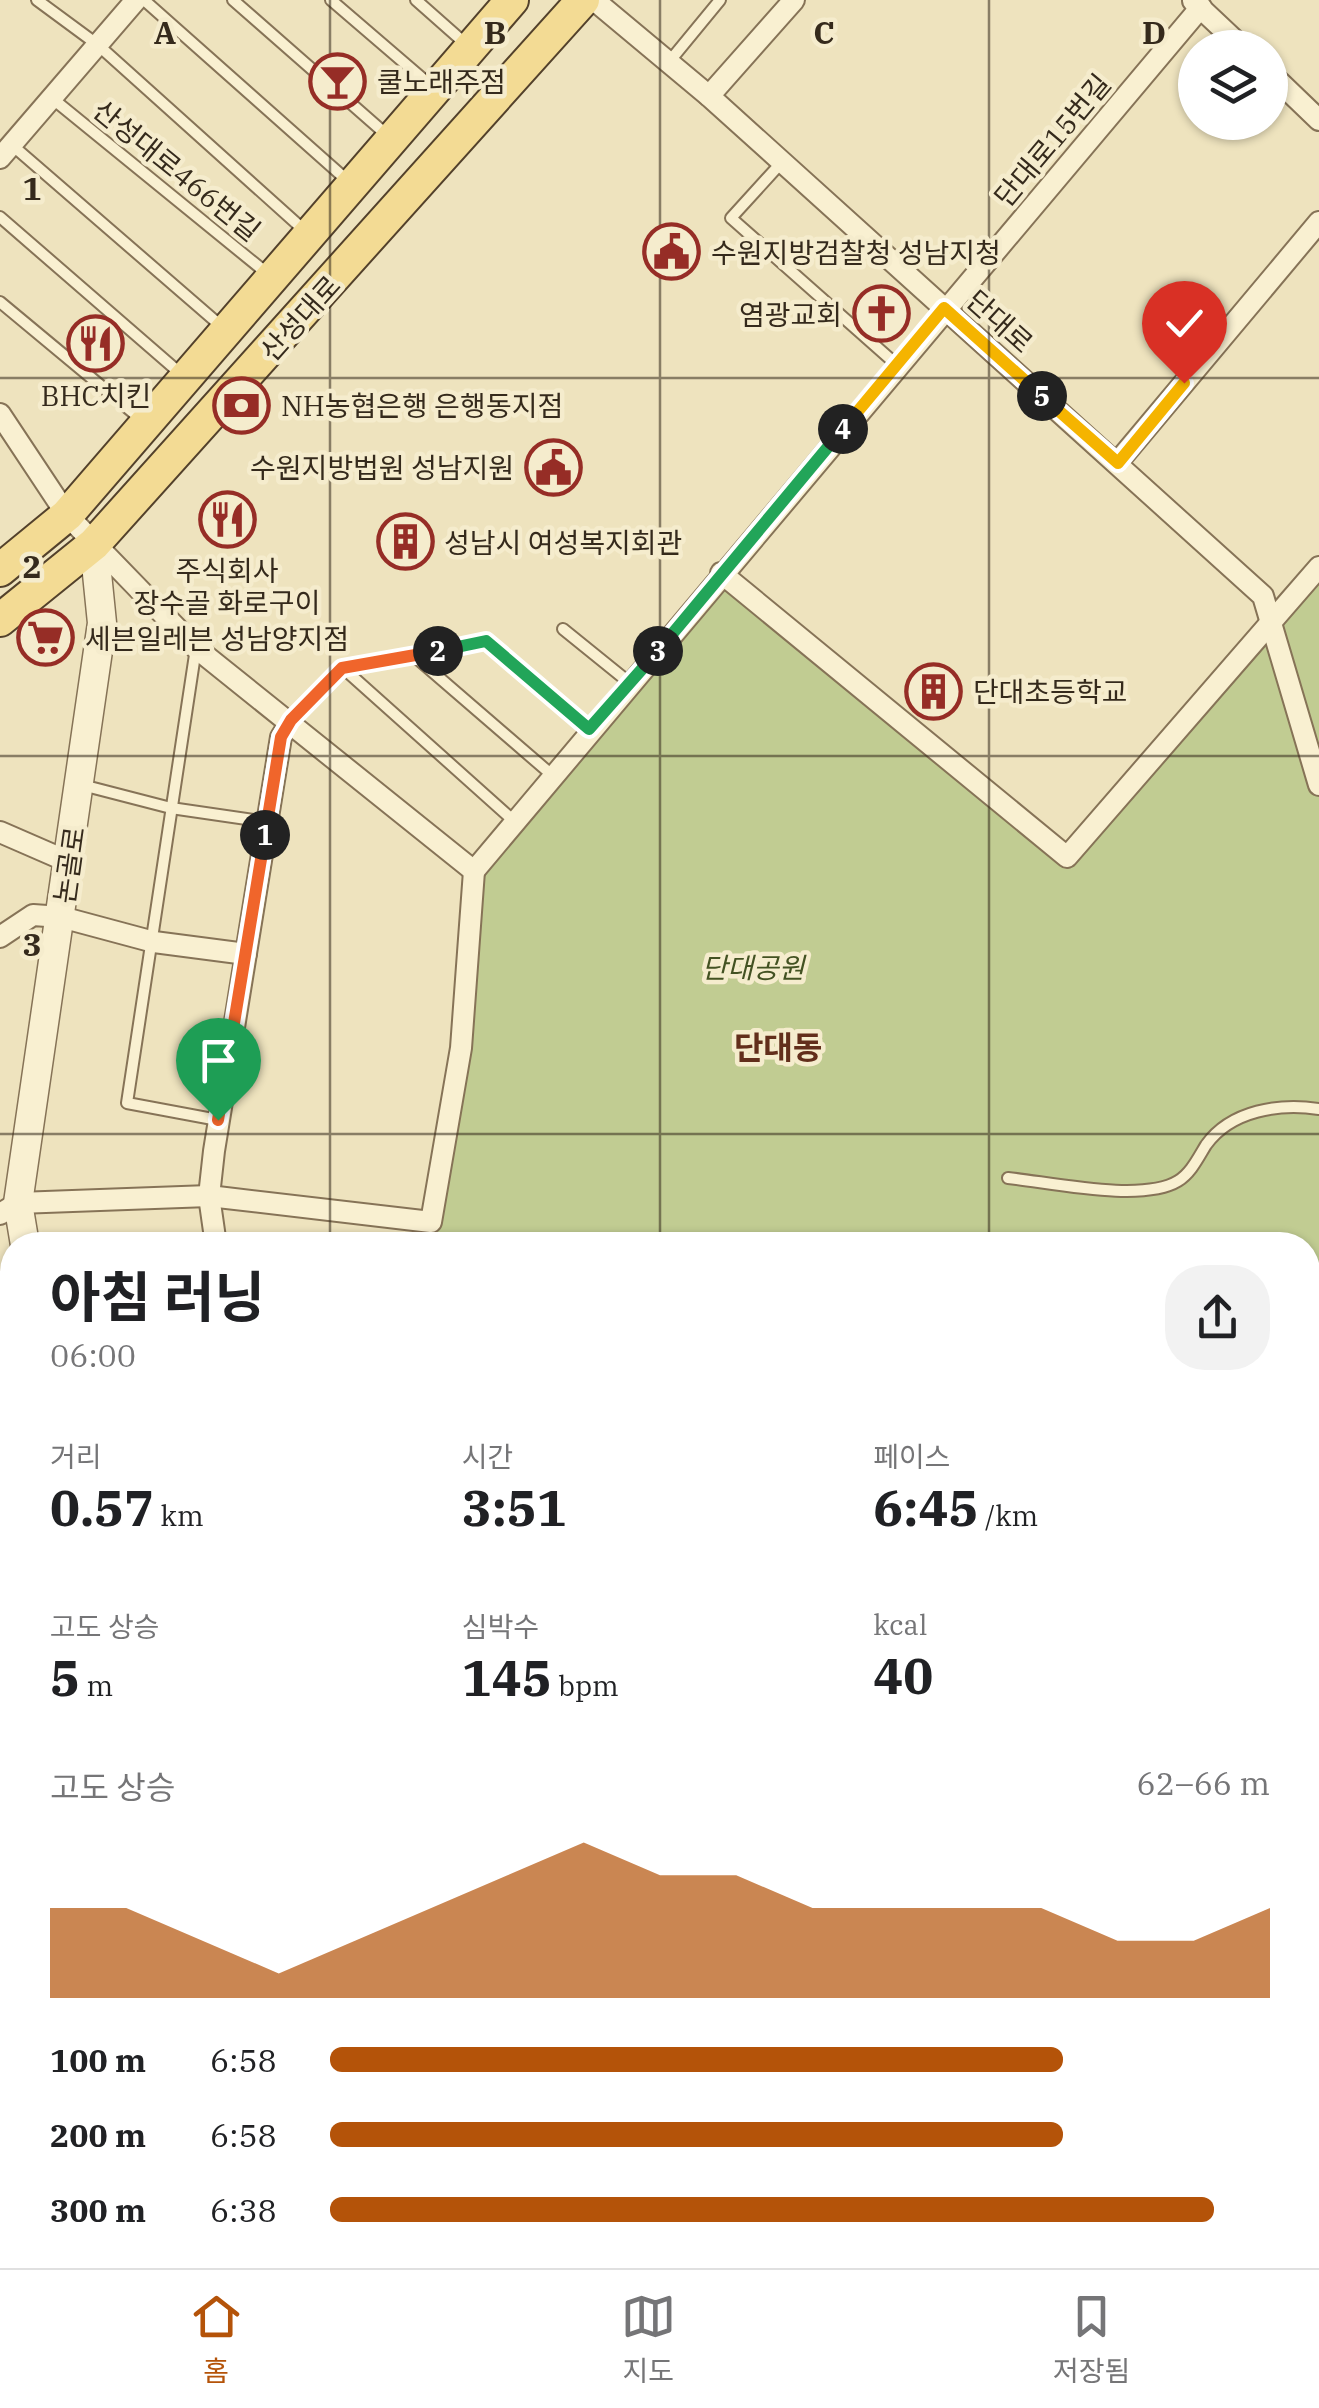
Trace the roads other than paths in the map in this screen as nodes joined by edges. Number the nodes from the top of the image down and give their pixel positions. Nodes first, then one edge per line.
1 (37, 0) edge
2 (140, 0) edge
3 (233, 0) edge
4 (332, 0) edge
5 (416, 0) edge
6 (583, 0) edge
7 (594, 0) edge
8 (720, 0) edge
9 (794, 0) edge
10 (511, 1) edge
11 (1196, 4) edge
12 (1224, 30) edge
13 (98, 45) junction
14 (471, 49) junction
15 (669, 62) junction
16 (435, 89) junction
17 (1288, 90) edge
18 (709, 96) junction
19 (53, 98) junction
20 (1319, 120) edge
21 (392, 140) junction
22 (6, 152) edge
23 (782, 162) junction
24 (352, 185) junction
25 (0, 217) edge
26 (1319, 222) edge
27 (310, 234) junction
28 (272, 277) junction
29 (0, 302) edge
30 (944, 308) junction
31 (225, 330) junction
32 (896, 365) junction
33 (188, 379) junction
34 (0, 414) edge
35 (146, 424) junction
36 (1118, 463) junction
37 (67, 515) junction
38 (94, 544) junction
39 (1319, 567) edge
40 (0, 570) edge
41 (722, 573) junction
42 (0, 620) edge
43 (1271, 621) junction
44 (564, 629) dead end
45 (196, 648) junction
46 (413, 655) junction
47 (342, 668) junction
48 (631, 684) junction
49 (291, 720) junction
50 (589, 729) junction
51 (552, 775) junction
52 (1319, 784) edge
53 (81, 785) junction
54 (171, 808) junction
55 (514, 820) junction
56 (267, 822) junction
57 (0, 832) edge
58 (69, 862) junction
59 (474, 871) junction
60 (62, 917) junction
61 (0, 937) edge
62 (154, 942) junction
63 (246, 954) junction
64 (1319, 1108) edge
65 (218, 1120) junction
66 (1008, 1178) dead end
67 (209, 1196) junction
68 (9, 1208) edge
69 (19, 1232) edge
70 (214, 1232) edge

1 - 13 lane
2 - 13 street
2 - 24 lane
3 - 21 lane
4 - 16 lane
5 - 14 lane
6 - 38 main road, 산성대로
7 - 15 street, 단대로
8 - 15 lane
9 - 18 street
10 - 14 main road, 산성대로
11 - 12 street
11 - 30 street, 단대로15번길
13 - 19 street
13 - 27 lane
14 - 16 main road, 산성대로
15 - 18 street, 단대로
16 - 21 main road, 산성대로
17 - 20 street
18 - 23 street, 단대로
19 - 22 street
19 - 28 lane, 산성대로466번길
21 - 24 main road, 산성대로
22 - 31 lane
23 - 30 street, 단대로
23 - 32 lane
24 - 27 main road, 산성대로
25 - 33 lane
26 - 36 street
27 - 28 main road, 산성대로
28 - 31 main road, 산성대로
29 - 35 lane
30 - 32 street, 단대로15번길
30 - 36 street, 단대로
31 - 33 main road, 산성대로
32 - 41 street, 단대로15번길
33 - 35 main road, 산성대로
34 - 37 street
35 - 37 main road, 산성대로
36 - 43 street, 단대로
37 - 38 street
37 - 40 main road, 산성대로
38 - 42 main road, 산성대로
38 - 45 street
38 - 53 street, 논골로
39 - 43 street
41 - 43 street
41 - 48 street, 단대로15번길
43 - 52 street, 단대로
44 - 48 lane
45 - 49 street
45 - 54 lane
46 - 47 lane
46 - 50 lane
46 - 51 lane
47 - 49 lane
47 - 55 lane
48 - 50 street, 단대로15번길
49 - 56 street
49 - 59 street
50 - 51 street, 단대로15번길
51 - 55 street, 단대로15번길
53 - 54 lane
53 - 58 street, 논골로
54 - 56 lane
54 - 62 lane
55 - 59 street, 단대로15번길
56 - 63 street
57 - 58 street
58 - 60 street, 논골로
59 - 67 street
60 - 61 street
60 - 62 street
60 - 68 street, 논골로
62 - 63 street
62 - 65 lane
63 - 65 street
64 - 66 lane
65 - 67 street
67 - 68 street
67 - 70 street
68 - 69 street, 논골로

